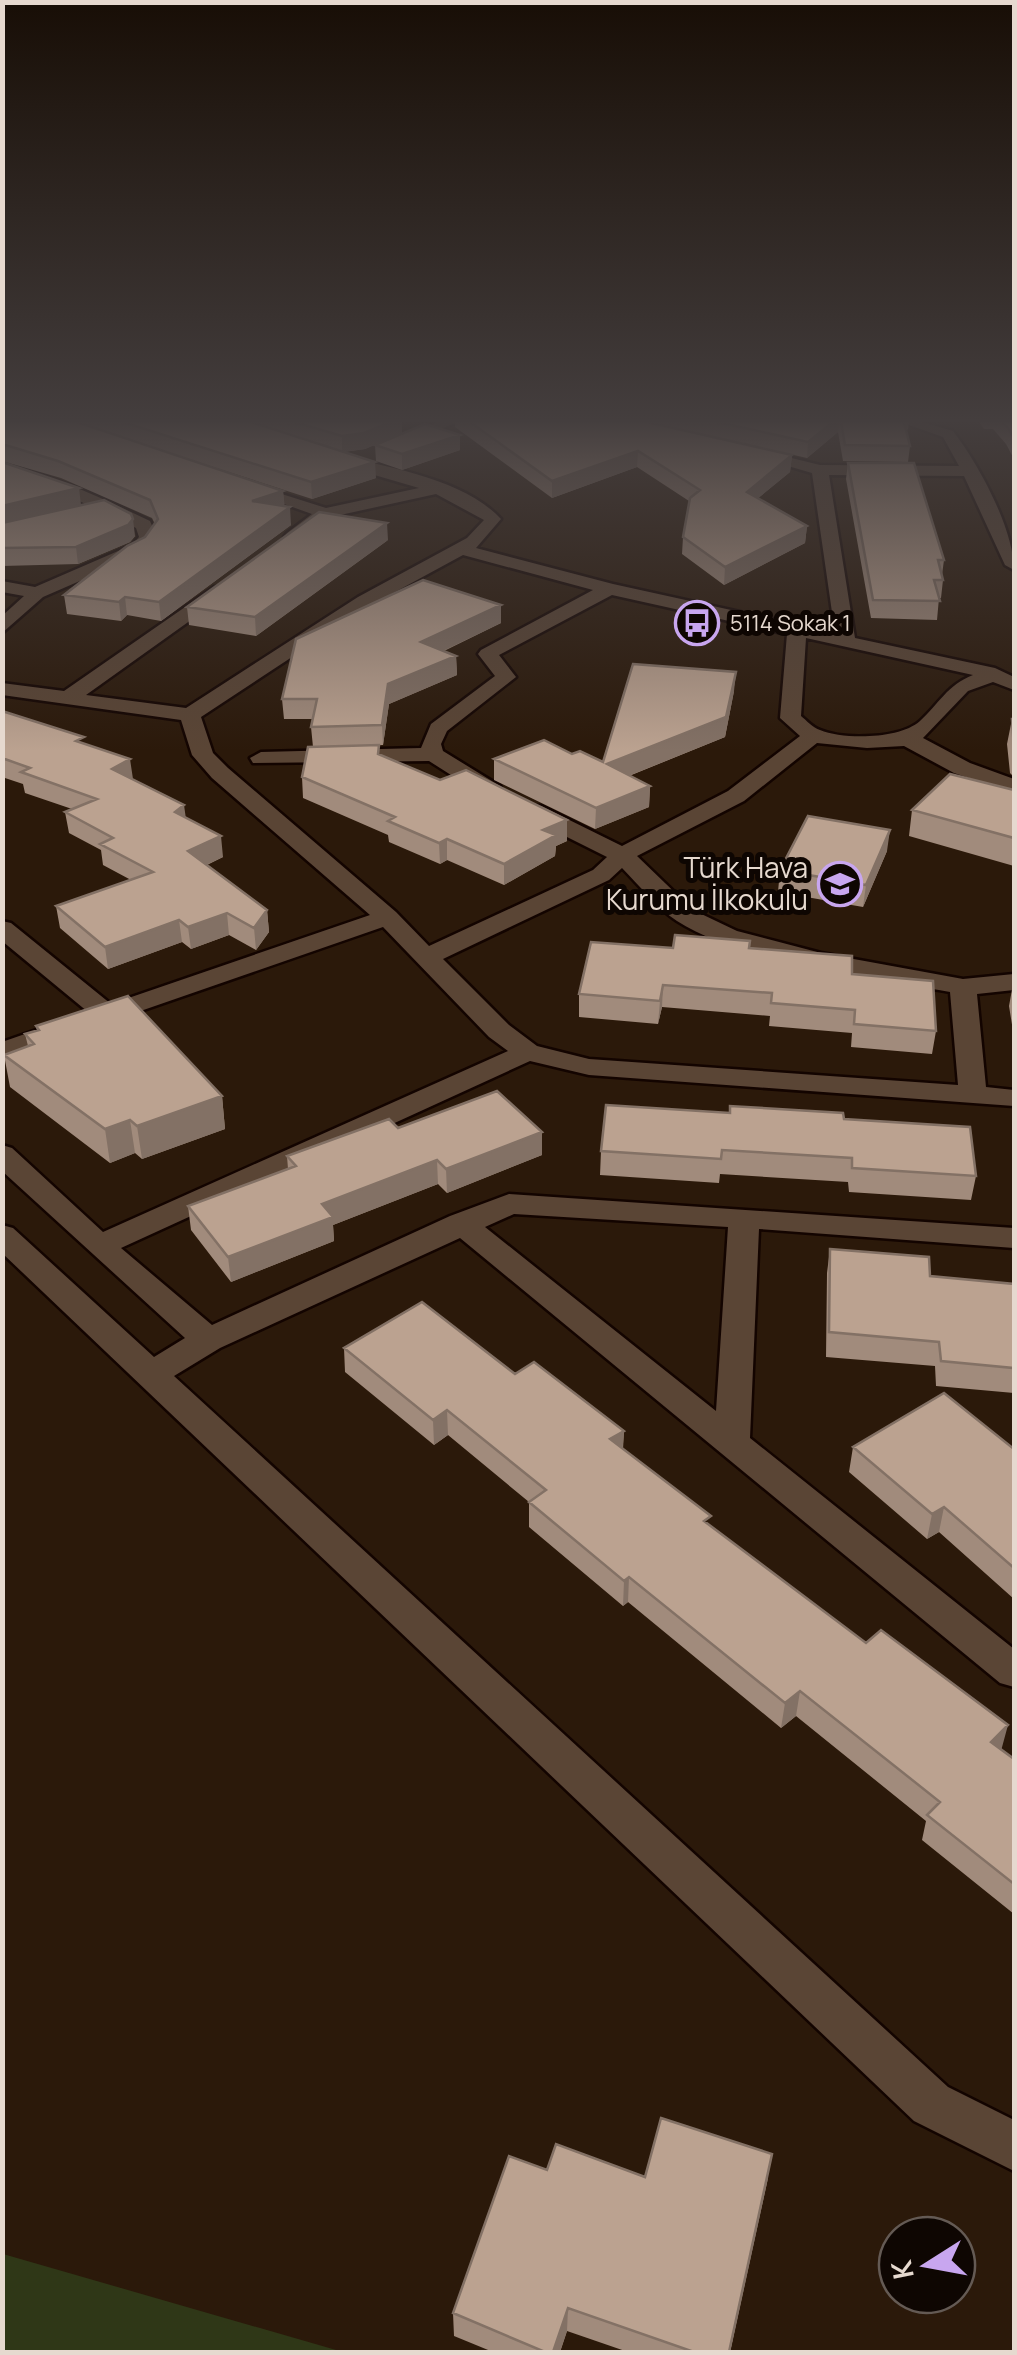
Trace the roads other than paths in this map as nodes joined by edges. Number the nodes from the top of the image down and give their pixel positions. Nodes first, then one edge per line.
1 (146, 532) edge
2 (300, 532) edge
3 (483, 532) edge
4 (829, 532) edge
5 (1003, 532) edge
6 (282, 545) edge
7 (461, 548) junction
8 (1014, 565) edge
9 (238, 577) edge
10 (2, 586) edge
11 (610, 589) junction
12 (37, 593) junction
13 (2, 627) edge
14 (797, 630) junction
15 (846, 642) junction
16 (1014, 662) edge
17 (994, 674) junction
18 (1014, 684) edge
19 (2, 689) edge
20 (71, 696) junction
21 (190, 715) junction
22 (813, 736) junction
23 (908, 739) junction
24 (434, 754) junction
25 (261, 758) dead end
26 (1014, 786) edge
27 (622, 854) junction
28 (387, 918) junction
29 (2, 928) edge
30 (428, 956) junction
31 (1014, 982) edge
32 (963, 987) junction
33 (108, 1015) junction
34 (2, 1051) edge
35 (526, 1052) junction
36 (973, 1094) junction
37 (1014, 1098) edge
38 (2, 1154) edge
39 (744, 1218) junction
40 (461, 1222) junction
41 (2, 1235) edge
42 (1014, 1238) edge
43 (99, 1246) junction
44 (208, 1340) junction
45 (152, 1374) junction
46 (732, 1442) junction
47 (1014, 1671) edge
48 (1014, 2146) edge

1 - 12 street
2 - 6 street
3 - 7 street
4 - 15 street
5 - 8 street
7 - 11 street
7 - 21 street
9 - 20 street
10 - 12 street
11 - 14 street
11 - 24 street
12 - 13 street
14 - 15 street
14 - 22 street
15 - 17 street
16 - 17 street
17 - 18 street
17 - 23 street
19 - 20 street
20 - 21 street
21 - 28 street
22 - 23 street
22 - 27 street
23 - 26 street
24 - 25 street
24 - 27 street
27 - 30 street
27 - 32 street
28 - 30 street
28 - 33 street
29 - 33 street
30 - 35 street
31 - 32 street
32 - 36 street
33 - 34 street
35 - 36 street
35 - 43 street
36 - 37 street
38 - 43 street
39 - 40 street
39 - 42 street
39 - 46 street
40 - 44 street
40 - 46 street
41 - 45 street
43 - 44 street
44 - 45 street
45 - 48 street
46 - 47 street

